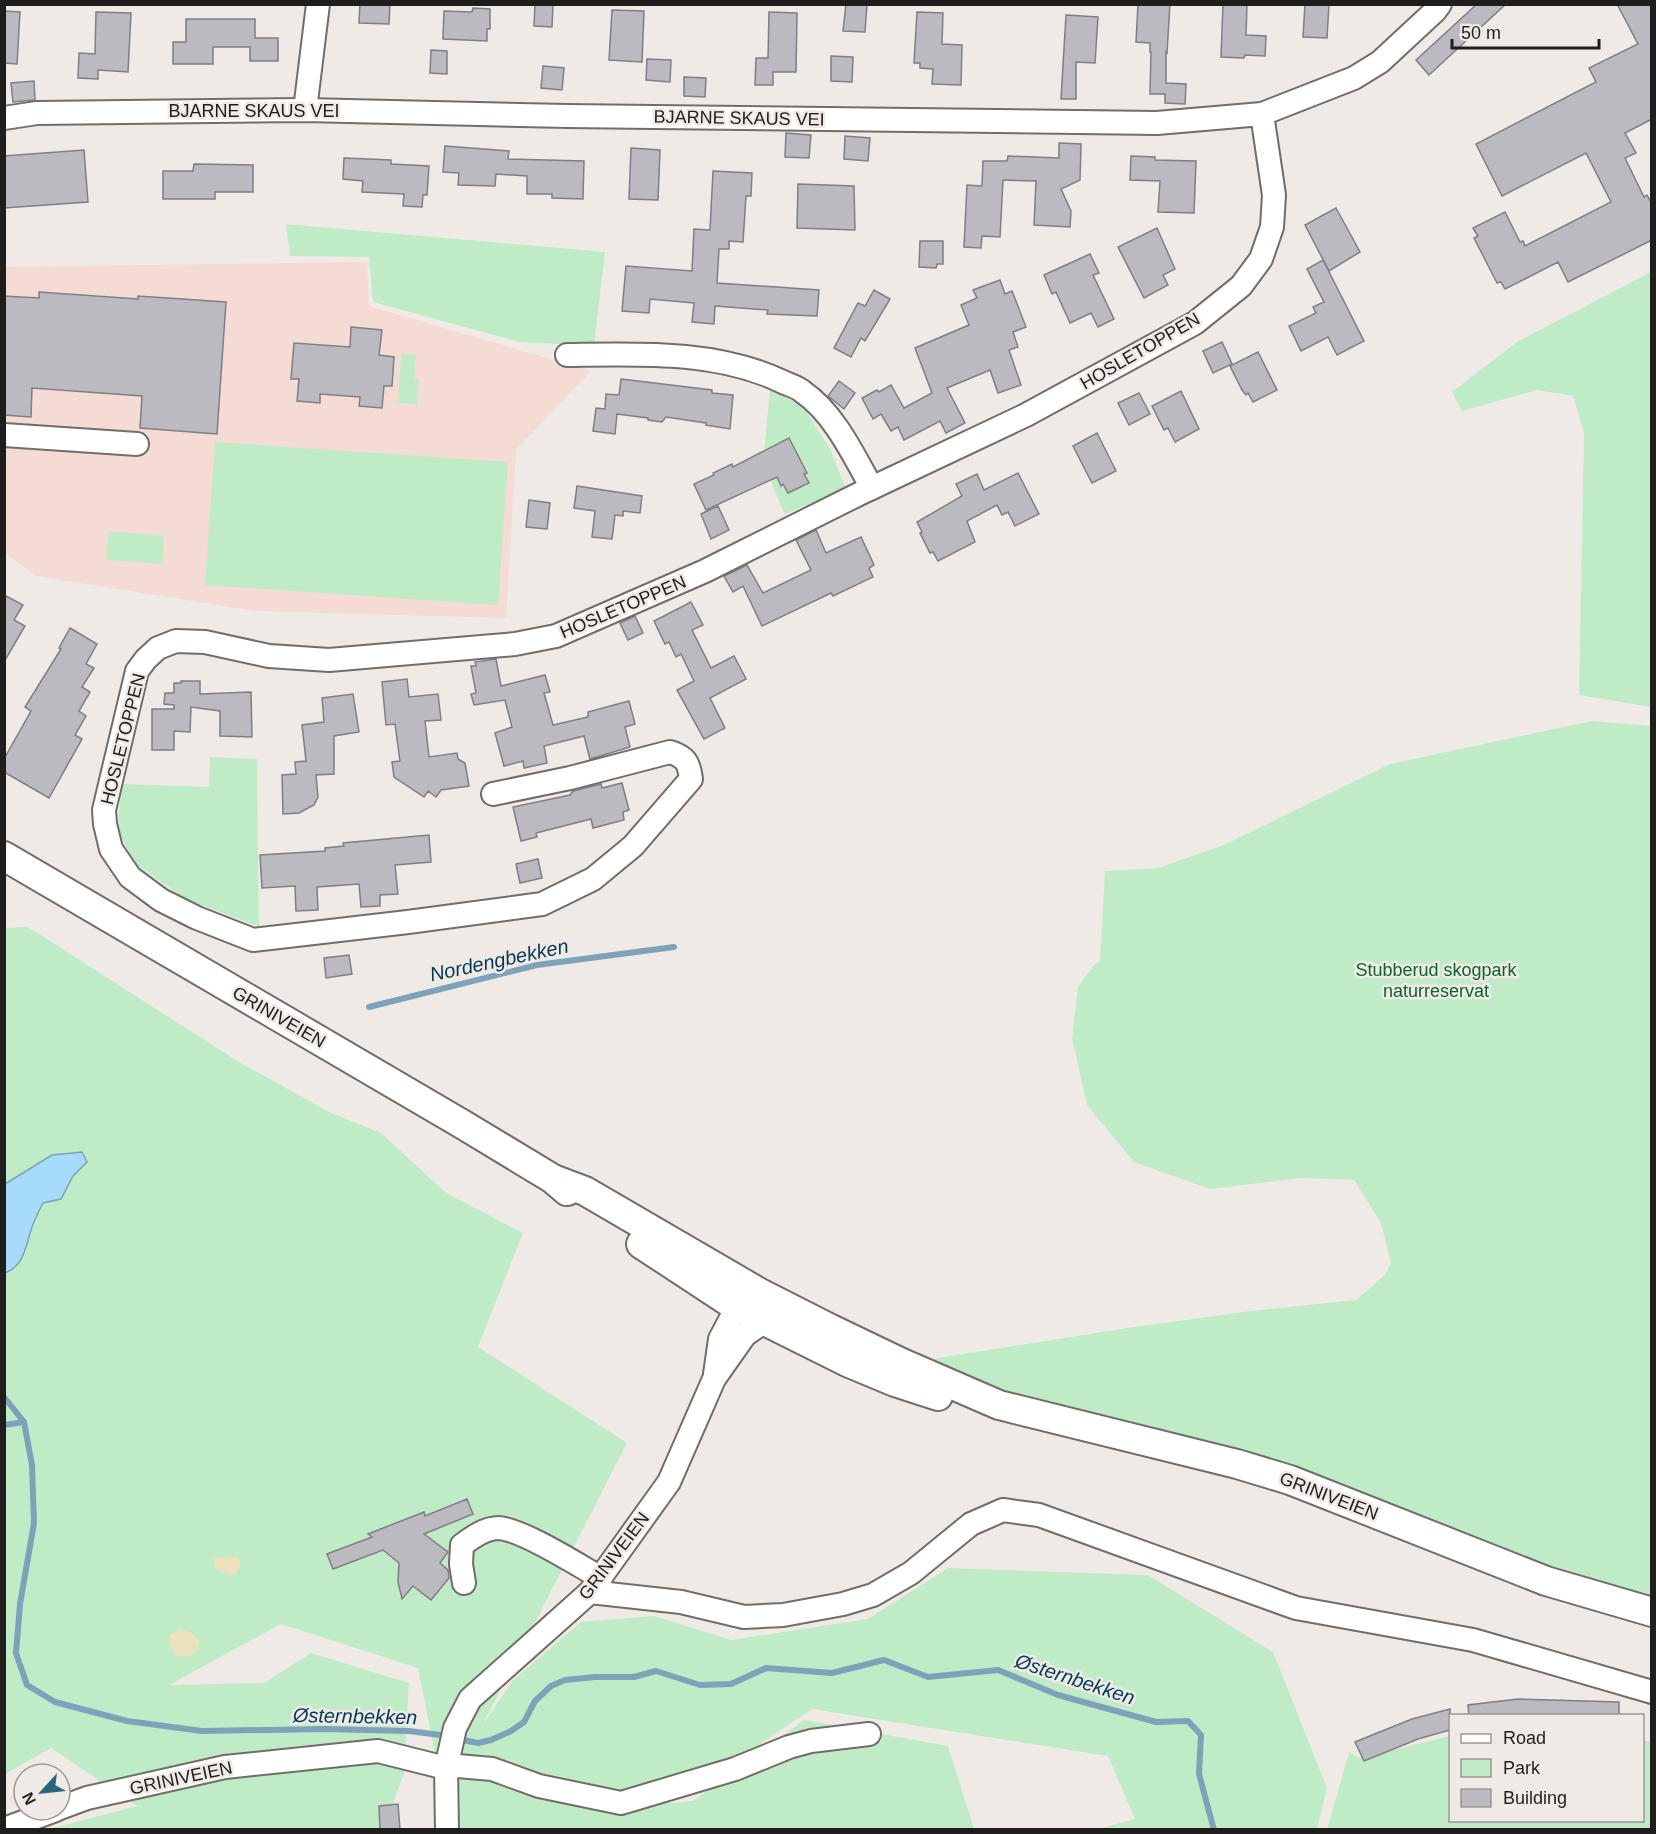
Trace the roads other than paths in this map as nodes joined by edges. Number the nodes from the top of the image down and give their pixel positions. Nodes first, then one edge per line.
1 (318, 4) edge
2 (1440, 4) edge
3 (305, 110) junction
4 (1262, 114) junction
5 (4, 118) edge
6 (567, 355) dead end
7 (4, 435) edge
8 (137, 444) dead end
9 (872, 488) junction
10 (493, 794) dead end
11 (4, 856) edge
12 (748, 1300) junction
13 (765, 1321) junction
14 (714, 1379) junction
15 (999, 1405) junction
16 (464, 1583) dead end
17 (596, 1585) junction
18 (1652, 1612) edge
19 (1652, 1692) edge
20 (869, 1734) dead end
21 (450, 1749) junction
22 (72, 1804) edge
23 (23, 1822) edge
24 (4, 1829) edge
25 (447, 1830) edge

1 - 3 street
2 - 4 street, BJARNE SKAUS VEI
3 - 4 street, BJARNE SKAUS VEI
3 - 5 street, BJARNE SKAUS VEI
4 - 9 street, HOSLETOPPEN
6 - 9 street
7 - 8 street
9 - 10 street, HOSLETOPPEN
11 - 12 main road, GRINIVEIEN
12 - 13 main road, GRINIVEIEN
12 - 14 street, GRINIVEIEN
12 - 15 main road, GRINIVEIEN
13 - 14 street, GRINIVEIEN
13 - 15 main road, GRINIVEIEN
14 - 17 street, GRINIVEIEN
15 - 18 main road, GRINIVEIEN
16 - 17 street
17 - 19 street
17 - 21 street, GRINIVEIEN
20 - 21 street
21 - 22 street, GRINIVEIEN
21 - 25 street, GRINIVEIEN
23 - 24 street, GRINIVEIEN

